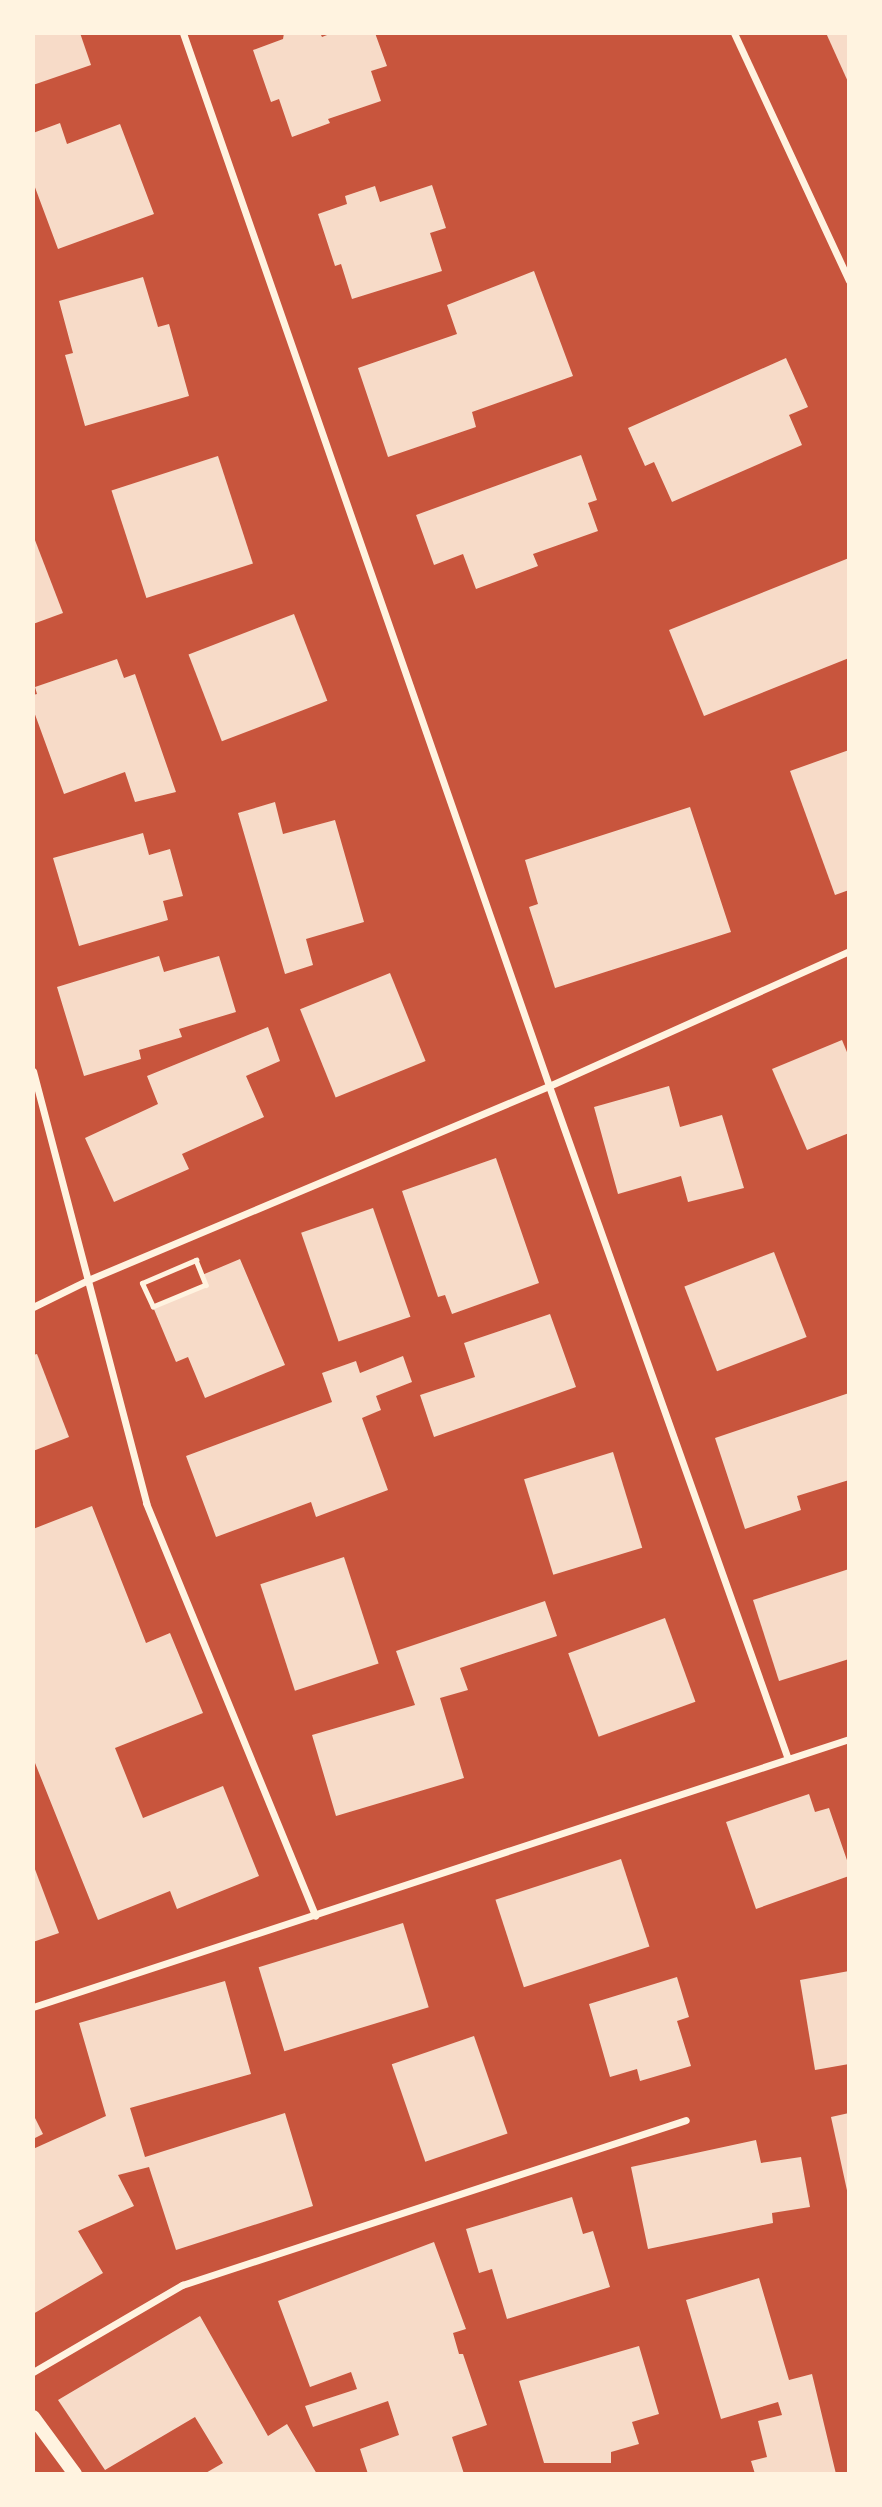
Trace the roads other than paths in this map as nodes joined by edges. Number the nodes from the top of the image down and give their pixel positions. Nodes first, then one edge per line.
1 (183, 33) edge
2 (734, 33) edge
3 (849, 281) edge
4 (849, 951) edge
5 (33, 1071) edge
6 (549, 1086) junction
7 (88, 1280) junction
8 (33, 1307) edge
9 (849, 1739) edge
10 (788, 1759) junction
11 (315, 1916) junction
12 (33, 2007) edge
13 (686, 2120) dead end
14 (33, 2372) edge
15 (33, 2417) edge
16 (75, 2474) edge

1 - 6 street
2 - 3 street
4 - 6 street
5 - 7 street
6 - 7 street
6 - 10 street
7 - 8 street
7 - 11 street
9 - 10 street
10 - 11 street
11 - 12 street
13 - 14 street
15 - 16 main road

